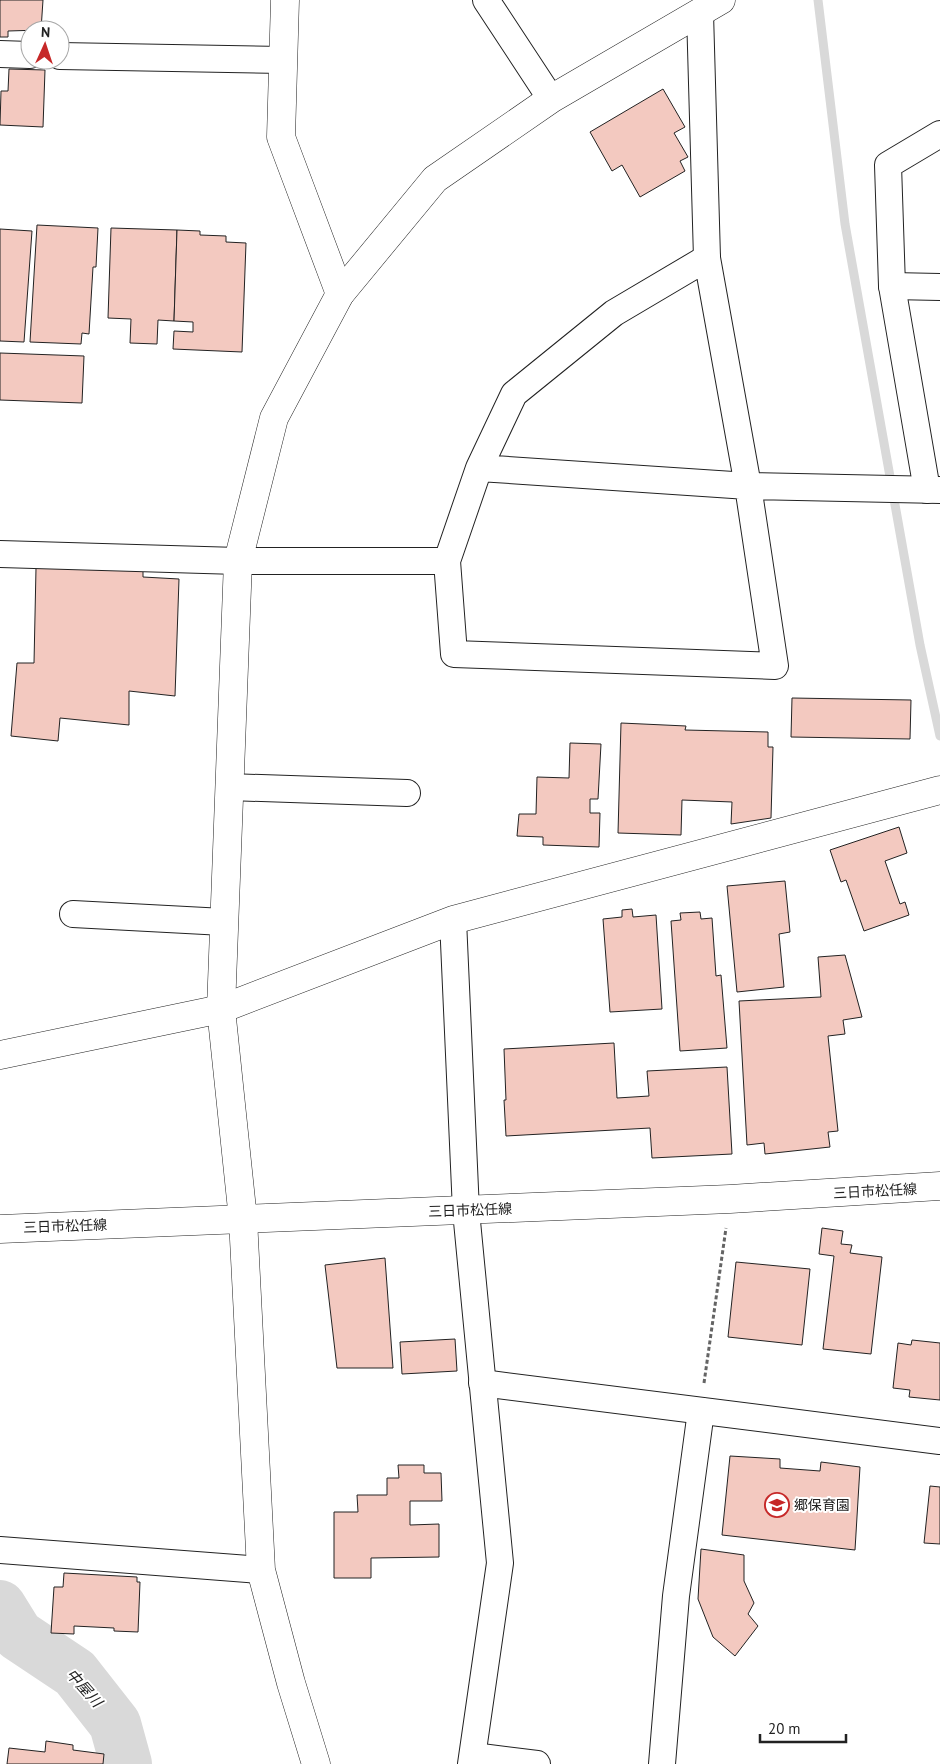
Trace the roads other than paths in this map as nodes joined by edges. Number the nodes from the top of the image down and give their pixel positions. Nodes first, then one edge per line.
1 (285, 0) edge
2 (486, 0) edge
3 (710, 6) edge
4 (0, 54) edge
5 (20, 55) edge
6 (70, 56) edge
7 (283, 60) junction
8 (551, 100) junction
9 (940, 134) edge
10 (707, 258) junction
11 (892, 286) junction
12 (940, 287) edge
13 (340, 294) junction
14 (479, 468) junction
15 (748, 486) junction
16 (924, 490) edge
17 (0, 554) edge
18 (238, 560) junction
19 (447, 561) junction
20 (229, 787) junction
21 (938, 790) edge
22 (406, 793) dead end
23 (73, 914) dead end
24 (453, 920) junction
25 (224, 922) junction
26 (221, 1009) junction
27 (0, 1055) edge
28 (940, 1186) edge
29 (466, 1211) junction
30 (244, 1219) junction
31 (0, 1229) edge
32 (482, 1383) junction
33 (701, 1410) junction
34 (940, 1441) edge
35 (0, 1550) edge
36 (261, 1570) junction
37 (472, 1760) edge
38 (316, 1764) edge
39 (537, 1764) edge
40 (662, 1764) edge

1 - 7 street
2 - 8 street
3 - 8 street
3 - 10 street
4 - 5 street
6 - 7 street
7 - 13 street
8 - 13 street
9 - 11 street
10 - 14 street
10 - 15 street
11 - 12 street
11 - 16 street
13 - 18 street
14 - 15 street
14 - 19 street
15 - 16 street
15 - 19 street
17 - 18 street
18 - 19 street
18 - 20 street
20 - 22 street
20 - 25 street
21 - 24 street
23 - 25 street
24 - 26 street
24 - 29 street
25 - 26 street
26 - 27 street
26 - 30 street
28 - 29 street, 三日市松任線
29 - 30 street, 三日市松任線
29 - 32 street
30 - 31 street, 三日市松任線
30 - 36 street
32 - 33 street
32 - 37 street
33 - 34 street
33 - 40 street
35 - 36 street
36 - 38 street
37 - 39 street

